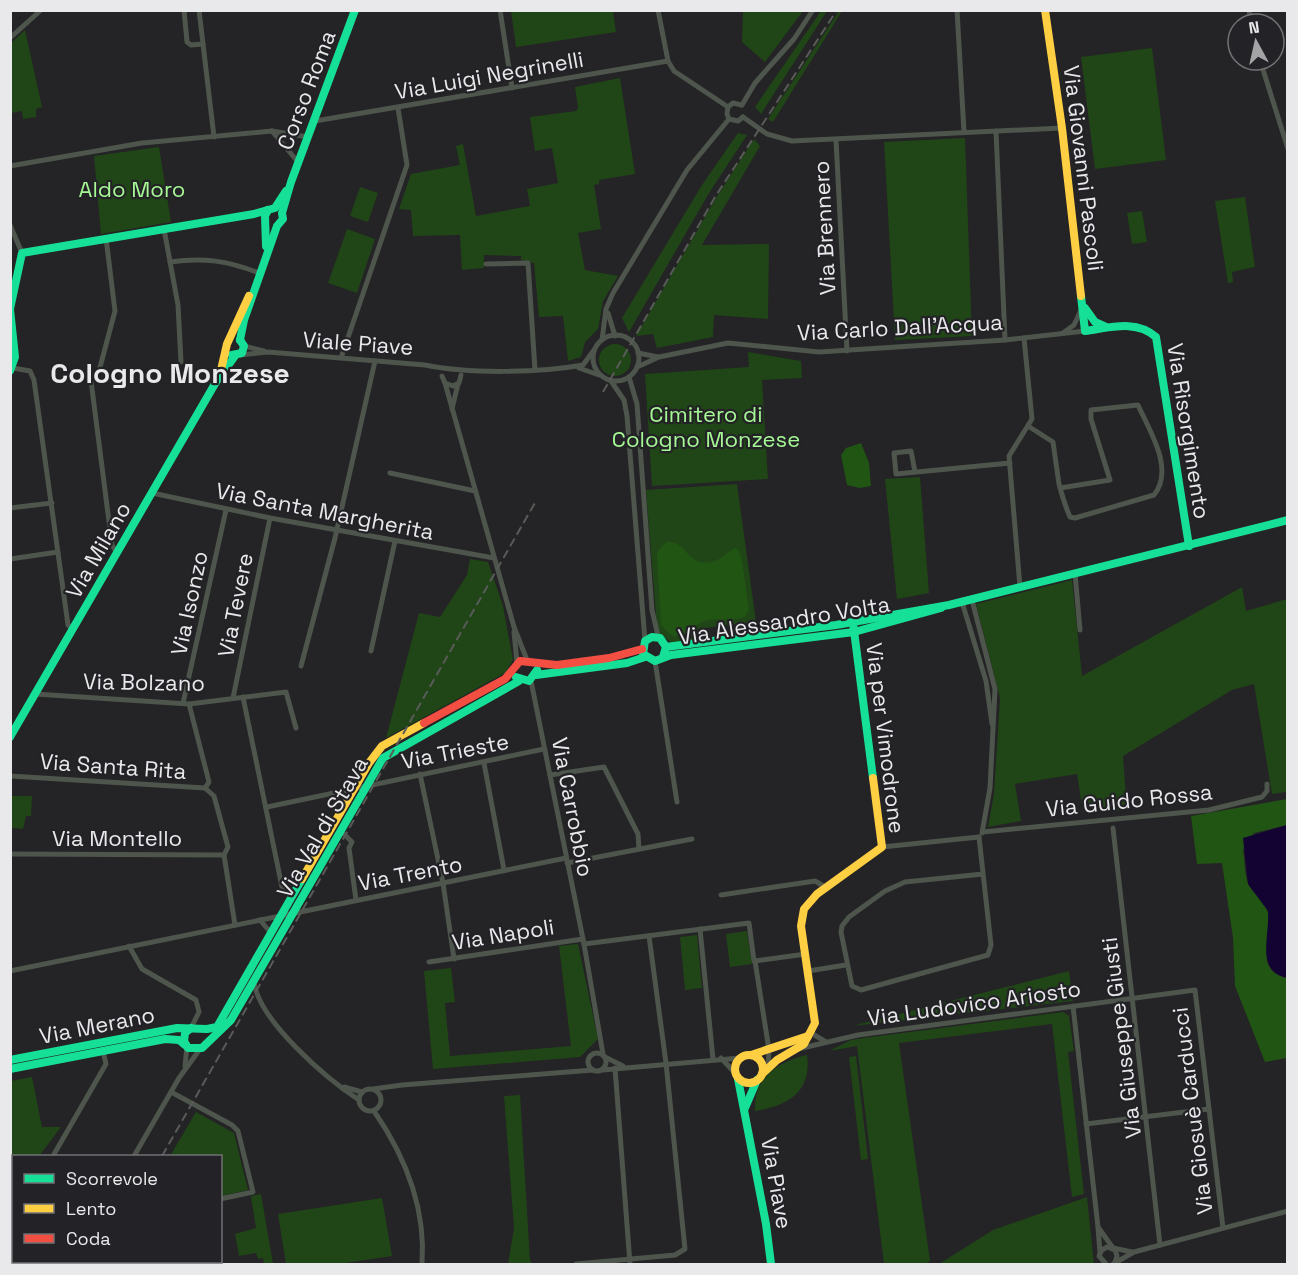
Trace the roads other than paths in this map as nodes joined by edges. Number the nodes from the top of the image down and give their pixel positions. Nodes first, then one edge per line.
1 (41, 10) edge
2 (184, 10) edge
3 (200, 10) edge
4 (355, 10) edge
5 (500, 10) edge
6 (658, 10) edge
7 (813, 10) edge
8 (957, 10) edge
9 (1045, 10) edge
10 (10, 38) edge
11 (203, 44) junction
12 (668, 61) junction
13 (1264, 72) edge
14 (512, 88) junction
15 (742, 105) junction
16 (728, 107) junction
17 (398, 108) junction
18 (743, 117) junction
19 (729, 119) junction
20 (315, 121) junction
21 (1062, 128) junction
22 (272, 131) junction
23 (996, 131) junction
24 (964, 132) junction
25 (214, 136) junction
26 (308, 137) junction
27 (836, 140) junction
28 (1287, 149) edge
29 (298, 162) junction
30 (10, 166) edge
31 (275, 210) junction
32 (254, 214) junction
33 (267, 223) junction
34 (10, 225) edge
35 (277, 226) junction
36 (164, 229) junction
37 (106, 238) junction
38 (22, 253) junction
39 (265, 257) junction
40 (170, 262) junction
41 (486, 264) dead end
42 (259, 273) junction
43 (1082, 303) junction
44 (10, 309) edge
45 (606, 309) junction
46 (1110, 328) junction
47 (1144, 328) joint
48 (1086, 331) junction
49 (1061, 334) junction
50 (615, 336) junction
51 (1024, 338) junction
52 (602, 340) junction
53 (1005, 340) junction
54 (238, 342) junction
55 (226, 349) junction
56 (594, 350) junction
57 (847, 351) junction
58 (268, 352) junction
59 (638, 353) junction
60 (237, 355) junction
61 (660, 357) junction
62 (341, 358) junction
63 (375, 361) junction
64 (181, 362) dead end
65 (425, 364) junction
66 (637, 367) junction
67 (569, 368) junction
68 (446, 369) junction
69 (457, 369) junction
70 (478, 369) junction
71 (12, 370) edge
72 (535, 370) junction
73 (99, 371) dead end
74 (90, 373) dead end
75 (461, 375) junction
76 (442, 376) junction
77 (602, 376) junction
78 (629, 377) junction
79 (611, 381) junction
80 (216, 382) junction
81 (445, 383) junction
82 (458, 384) junction
83 (452, 410) junction
84 (1028, 426) junction
85 (1010, 463) junction
86 (915, 471) junction
87 (390, 473) dead end
88 (1060, 488) junction
89 (475, 491) junction
90 (152, 493) junction
91 (52, 502) junction
92 (10, 508) edge
93 (226, 510) junction
94 (270, 518) junction
95 (1287, 520) edge
96 (337, 530) junction
97 (395, 541) junction
98 (1189, 546) junction
99 (58, 552) junction
100 (117, 553) junction
101 (494, 558) junction
102 (10, 559) edge
103 (1075, 573) junction
104 (1020, 587) junction
105 (972, 600) junction
106 (962, 602) junction
107 (945, 606) junction
108 (853, 623) junction
109 (514, 627) junction
110 (73, 629) junction
111 (1080, 630) dead end
112 (854, 632) junction
113 (658, 636) junction
114 (666, 647) junction
115 (644, 649) junction
116 (371, 651) dead end
117 (659, 659) junction
118 (530, 661) junction
119 (301, 666) dead end
120 (515, 667) junction
121 (533, 678) junction
122 (519, 681) junction
123 (35, 694) junction
124 (243, 696) junction
125 (233, 698) junction
126 (186, 703) junction
127 (14, 725) edge
128 (296, 728) dead end
129 (10, 737) edge
130 (994, 744) junction
131 (544, 749) junction
132 (484, 764) junction
133 (420, 774) junction
134 (10, 776) edge
135 (550, 776) junction
136 (209, 782) joint
137 (1267, 784) dead end
138 (366, 786) junction
139 (206, 788) junction
140 (353, 789) junction
141 (676, 802) dead end
142 (267, 807) junction
143 (1113, 828) dead end
144 (341, 831) junction
145 (981, 834) junction
146 (692, 839) dead end
147 (882, 847) junction
148 (639, 849) junction
149 (10, 854) edge
150 (224, 855) junction
151 (567, 860) junction
152 (504, 870) junction
153 (983, 874) junction
154 (442, 883) junction
155 (825, 887) junction
156 (721, 895) dead end
157 (291, 898) junction
158 (356, 900) junction
159 (293, 913) junction
160 (280, 916) junction
161 (260, 920) junction
162 (235, 925) junction
163 (700, 929) junction
164 (271, 933) junction
165 (649, 936) junction
166 (584, 941) junction
167 (129, 946) junction
168 (806, 954) junction
169 (454, 959) junction
170 (755, 961) junction
171 (429, 962) dead end
172 (846, 965) junction
173 (10, 971) edge
174 (808, 971) junction
175 (254, 982) junction
176 (1195, 990) joint
177 (1133, 998) junction
178 (1073, 1006) junction
179 (191, 1028) junction
180 (203, 1030) junction
181 (812, 1033) junction
182 (601, 1040) junction
183 (830, 1042) junction
184 (186, 1046) junction
185 (203, 1046) junction
186 (769, 1050) junction
187 (797, 1050) junction
188 (103, 1051) junction
189 (596, 1053) junction
190 (751, 1055) junction
191 (604, 1056) junction
192 (721, 1058) junction
193 (740, 1058) junction
194 (713, 1059) junction
195 (10, 1060) edge
196 (666, 1063) junction
197 (588, 1064) junction
198 (615, 1068) junction
199 (627, 1068) junction
200 (10, 1069) edge
201 (593, 1070) junction
202 (603, 1070) junction
203 (568, 1072) junction
204 (762, 1074) junction
205 (737, 1076) junction
206 (179, 1078) junction
207 (344, 1087) junction
208 (389, 1088) junction
209 (373, 1089) junction
210 (171, 1092) junction
211 (362, 1092) junction
212 (358, 1100) junction
213 (381, 1102) junction
214 (745, 1109) junction
215 (1209, 1109) junction
216 (374, 1111) junction
217 (1147, 1116) junction
218 (1086, 1124) junction
219 (54, 1155) edge
220 (136, 1155) edge
221 (222, 1199) edge
222 (1287, 1211) edge
223 (1098, 1227) junction
224 (1223, 1228) junction
225 (1160, 1245) junction
226 (1113, 1248) junction
227 (1134, 1252) junction
228 (1100, 1259) edge
229 (630, 1262) edge
230 (422, 1264) edge
231 (576, 1264) edge
232 (771, 1264) edge
233 (1111, 1264) edge

1 - 10 street
2 - 11 street
3 - 11 street
4 - 20 street, Corso Roma
5 - 14 street
6 - 12 street
7 - 15 street
8 - 24 street
9 - 21 street, Via Giovanni Pascoli
11 - 25 street
12 - 14 street, Via Luigi Negrinelli
12 - 16 street
13 - 28 street
14 - 17 street, Via Luigi Negrinelli
15 - 16 street
15 - 18 street
16 - 19 street
17 - 20 street, Via Luigi Negrinelli
17 - 62 street
18 - 19 street
18 - 27 street
19 - 45 street
20 - 26 street, Corso Roma
21 - 23 street
21 - 43 street, Via Giovanni Pascoli
22 - 25 street
22 - 26 street
22 - 29 street
23 - 24 street
23 - 53 street
24 - 27 street
25 - 30 street
26 - 29 street, Corso Roma
27 - 57 street, Via Brennero
29 - 31 street, Corso Roma
31 - 32 street
31 - 33 street, Corso Roma
31 - 35 street, Corso Roma
32 - 33 street
32 - 36 street
33 - 35 street
33 - 39 street, Corso Roma
34 - 38 street
35 - 39 street, Corso Roma
36 - 37 street
36 - 40 street
37 - 38 street
37 - 73 street
38 - 44 street
39 - 42 street, Corso Roma
40 - 42 street
40 - 64 street
41 - 72 street
42 - 54 street, Corso Roma
43 - 46 street
43 - 48 street, Via Giovanni Pascoli
43 - 49 street
44 - 71 street
45 - 50 street
45 - 52 street
46 - 47 street, Via Carlo Dall'Acqua
46 - 48 street, Via Carlo Dall'Acqua
47 - 98 street, Via Risorgimento
48 - 49 street, Via Carlo Dall'Acqua
49 - 51 street, Via Carlo Dall'Acqua
50 - 52 street
50 - 59 street
51 - 53 street, Via Carlo Dall'Acqua
51 - 84 street
52 - 56 street
53 - 57 street, Via Carlo Dall'Acqua
54 - 55 street, Via Milano
54 - 58 street, Viale Piave
54 - 60 street, Via Milano
55 - 60 street
55 - 80 street, Via Milano
56 - 67 street
56 - 77 street
57 - 61 street, Via Carlo Dall'Acqua
58 - 60 street, Viale Piave
58 - 62 street, Viale Piave
59 - 61 street, Via Carlo Dall'Acqua
59 - 66 street
60 - 80 street, Via Milano
61 - 66 street, Via Carlo Dall'Acqua
62 - 63 street, Viale Piave
63 - 65 street, Viale Piave
63 - 96 street
65 - 68 street, Viale Piave
65 - 76 street
66 - 78 street
67 - 72 street
67 - 77 street
68 - 69 street
68 - 76 street
69 - 70 street
69 - 75 street
70 - 72 street
70 - 75 street
71 - 91 street
74 - 100 street
75 - 82 street
76 - 81 street
77 - 79 street
78 - 79 street
78 - 113 street
79 - 115 street
80 - 90 street, Via Milano
81 - 82 street
81 - 83 street
82 - 83 street
83 - 89 street
84 - 85 street
84 - 88 street
85 - 86 street
85 - 104 street
86 - 86 street
87 - 89 street
88 - 88 street
89 - 101 street
90 - 93 street, Via Santa Margherita
90 - 100 street, Via Milano
91 - 92 street
91 - 99 street
93 - 94 street, Via Santa Margherita
93 - 126 street, Via Isonzo
94 - 96 street, Via Santa Margherita
94 - 125 street, Via Tevere
95 - 98 street, Via Alessandro Volta
96 - 97 street, Via Santa Margherita
96 - 119 street
97 - 101 street, Via Santa Margherita
97 - 116 street
98 - 103 street, Via Alessandro Volta
99 - 102 street
99 - 110 street
100 - 110 street, Via Milano
101 - 109 street
103 - 104 street, Via Alessandro Volta
103 - 111 street
104 - 105 street, Via Alessandro Volta
105 - 106 street, Via Alessandro Volta
105 - 130 street
106 - 107 street, Via Alessandro Volta
106 - 130 street
107 - 108 street, Via Alessandro Volta
107 - 112 street, Via Alessandro Volta
108 - 112 street, Via per Vimodrone
108 - 114 street, Via Alessandro Volta
109 - 118 street
109 - 120 street
110 - 123 street, Via Milano
112 - 117 street, Via Alessandro Volta
112 - 147 street, Via per Vimodrone
113 - 114 street
113 - 115 street
114 - 117 street
115 - 117 street
115 - 118 street
115 - 121 street
117 - 141 street
118 - 120 street, Via Val di Stava
118 - 121 street
120 - 122 street
120 - 140 street, Via Val di Stava
121 - 122 street
121 - 131 street, Via Carrobbio
122 - 138 street, Via Val di Stava
123 - 126 street, Via Bolzano
123 - 127 street, Via Milano
124 - 125 street, Via Bolzano
124 - 128 street, Via Bolzano
124 - 142 street
125 - 126 street, Via Bolzano
126 - 136 street, Via Isonzo
127 - 129 street, Via Milano
130 - 145 street
131 - 132 street, Via Trieste
131 - 135 street, Via Carrobbio
132 - 133 street, Via Trieste
132 - 152 street
133 - 138 street, Via Trieste
133 - 154 street
134 - 139 street, Via Santa Rita
135 - 148 street
135 - 151 street, Via Carrobbio
136 - 139 street, Via Santa Rita
137 - 145 street, Via Guido Rossa
138 - 140 street, Via Trieste
138 - 144 street, Via Val di Stava
139 - 150 street
140 - 142 street, Via Trieste
140 - 157 street, Via Val di Stava
142 - 157 street
143 - 177 street, Via Giuseppe Giusti
144 - 158 street
144 - 159 street, Via Val di Stava
145 - 147 street
145 - 153 street
146 - 148 street, Via Trento
147 - 155 street, Via per Vimodrone
148 - 151 street, Via Trento
149 - 150 street, Via Montello
150 - 162 street
151 - 152 street, Via Trento
151 - 166 street, Via Carrobbio
152 - 154 street, Via Trento
153 - 172 street
153 - 172 street
154 - 158 street, Via Trento
154 - 169 street
155 - 156 street
155 - 168 street, Via per Vimodrone
157 - 160 street, Via Val di Stava
158 - 159 street, Via Trento
159 - 160 street, Via Trento
159 - 175 street, Via Val di Stava
160 - 161 street, Via Trento
160 - 164 street, Via Val di Stava
161 - 162 street, Via Trento
161 - 164 street
162 - 167 street, Via Trento
163 - 165 street, Via Napoli
163 - 170 street, Via Napoli
163 - 194 street
164 - 180 street, Via Val di Stava
165 - 166 street, Via Napoli
165 - 196 street
166 - 169 street, Via Napoli
166 - 182 street, Via Carrobbio
167 - 173 street, Via Trento
167 - 179 street
168 - 170 street
168 - 174 street, Via per Vimodrone
169 - 171 street, Via Napoli
170 - 186 street
172 - 174 street
174 - 181 street, Via per Vimodrone
175 - 185 street, Via Val di Stava
175 - 207 street
176 - 177 street, Via Ludovico Ariosto
176 - 215 street, Via Giosuè Carducci
177 - 178 street, Via Ludovico Ariosto
177 - 217 street, Via Giuseppe Giusti
178 - 183 street, Via Ludovico Ariosto
178 - 218 street
179 - 180 street
179 - 184 street
179 - 195 street, Via Merano
180 - 185 street
181 - 183 street
181 - 186 street
181 - 187 street
182 - 189 street
182 - 191 street, Via Carrobbio
183 - 187 street, Via Ludovico Ariosto
184 - 185 street
184 - 188 street, Via Merano
184 - 206 street
185 - 206 street
186 - 190 street
186 - 204 street
187 - 204 street
188 - 200 street, Via Merano
188 - 219 street
189 - 191 street
189 - 197 street
190 - 193 street
190 - 204 street
191 - 199 street
191 - 202 street
192 - 193 street
192 - 194 street
192 - 205 street
193 - 205 street
194 - 196 street
196 - 199 street
196 - 229 street
197 - 201 street
197 - 203 street
198 - 199 street
198 - 202 street
198 - 229 street
201 - 202 street
201 - 203 street
203 - 208 street
204 - 205 street
204 - 214 street, Via Piave
205 - 214 street, Via Piave
206 - 210 street
207 - 211 street
207 - 212 street
208 - 209 street
208 - 213 street
209 - 211 street
209 - 213 street
210 - 220 street
210 - 221 street
211 - 212 street
212 - 216 street
213 - 216 street
214 - 232 street, Via Piave
215 - 217 street
215 - 224 street, Via Giosuè Carducci
216 - 230 street
217 - 218 street
217 - 225 street, Via Giuseppe Giusti
218 - 223 street
222 - 224 street
223 - 226 street
223 - 228 street
224 - 225 street
225 - 227 street
226 - 227 street
226 - 228 street
226 - 233 street
227 - 233 street
228 - 233 street
229 - 231 street

